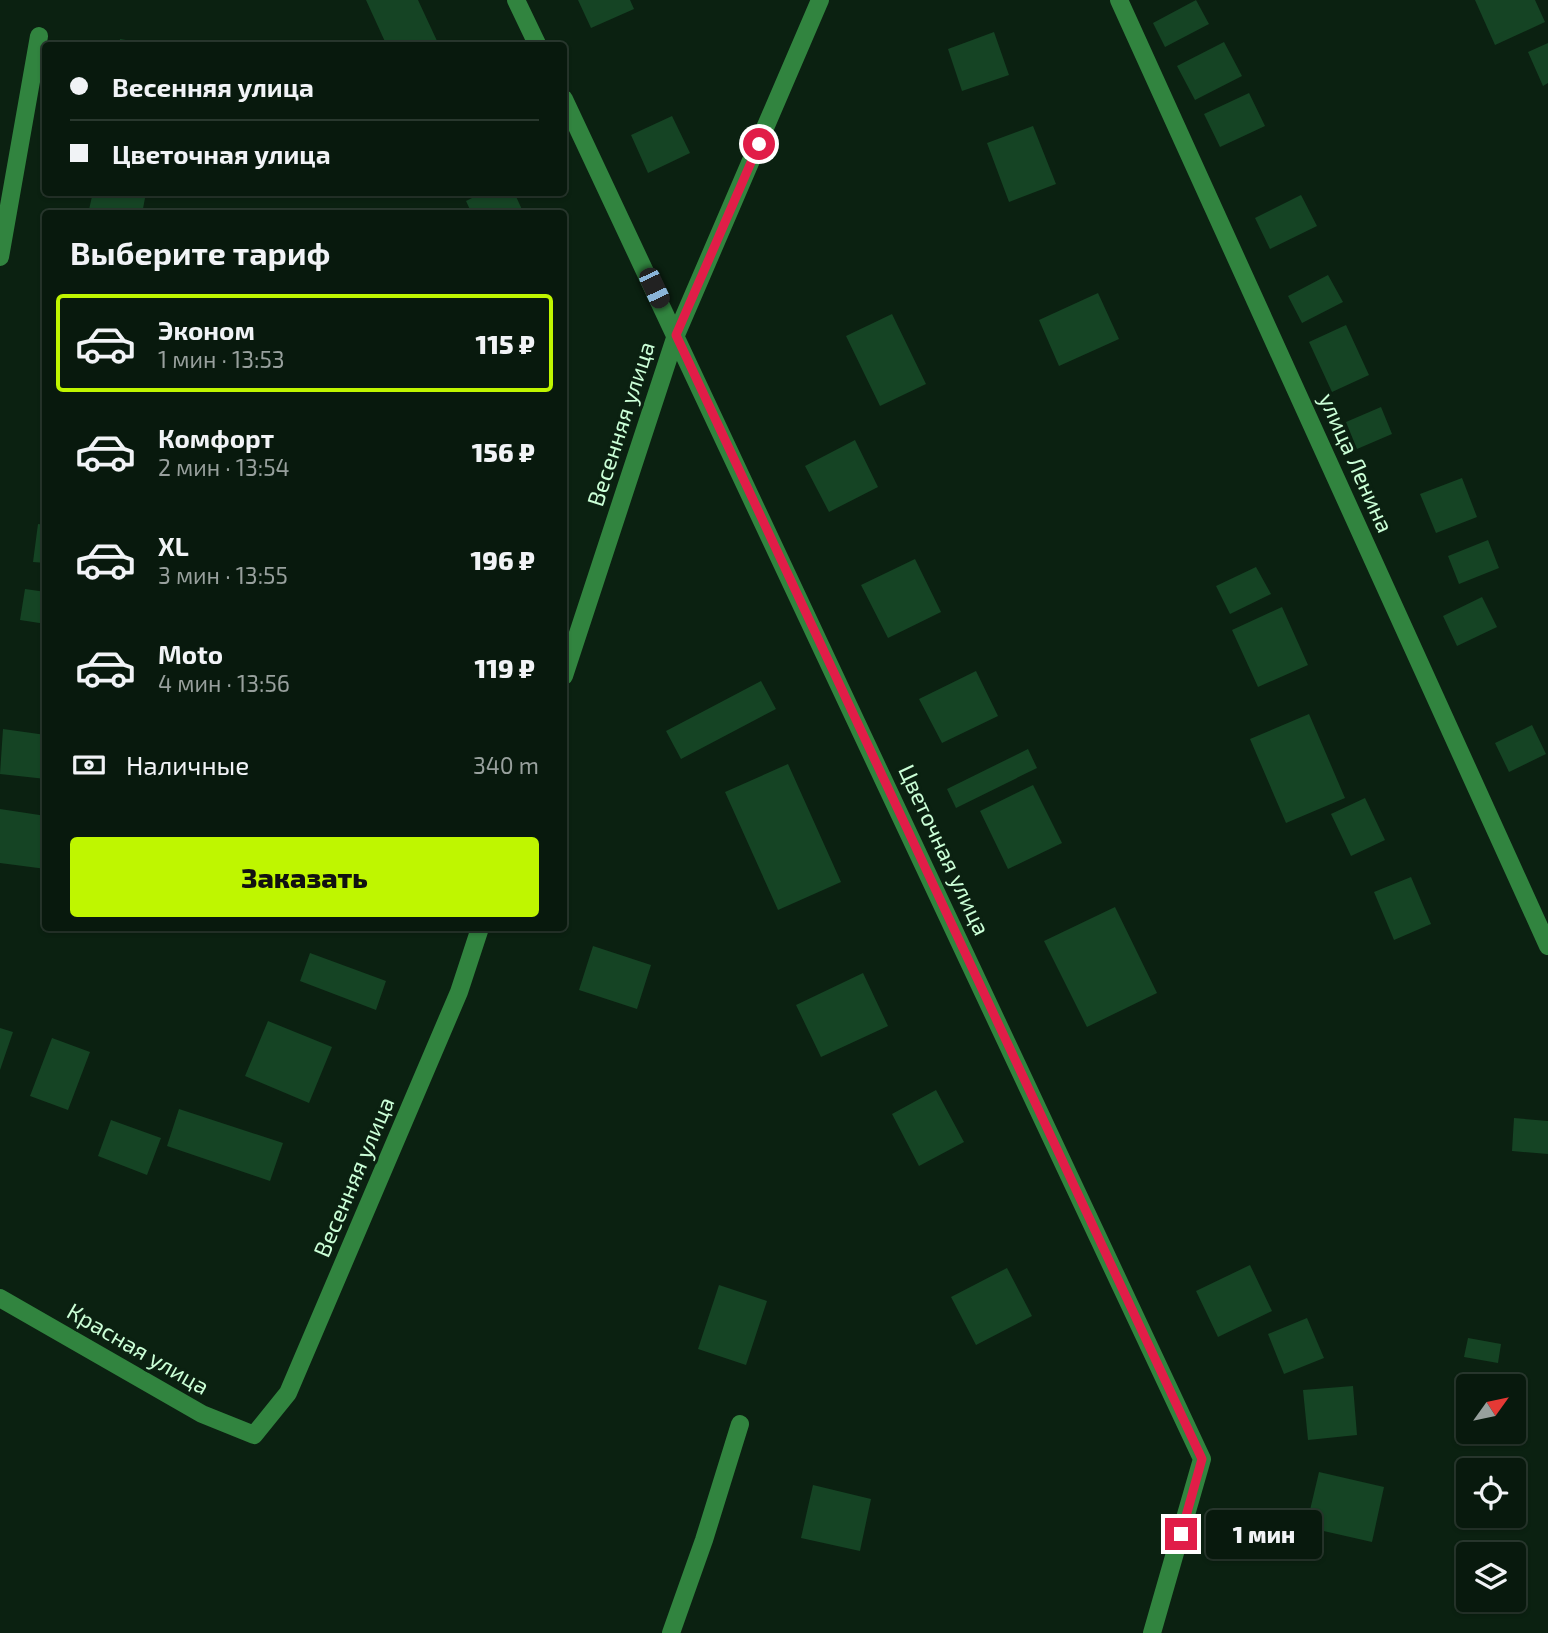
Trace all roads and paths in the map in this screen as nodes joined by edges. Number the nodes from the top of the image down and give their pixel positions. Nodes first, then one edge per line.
1 (516, 0) edge
2 (820, 0) edge
3 (1119, 0) edge
4 (39, 36) dead end
5 (536, 42) edge
6 (567, 105) edge
7 (0, 257) edge
8 (676, 335) junction
9 (567, 667) edge
10 (479, 931) edge
11 (1548, 946) edge
12 (0, 1298) edge
13 (740, 1424) dead end
14 (254, 1435) joint
15 (671, 1633) edge
16 (1152, 1633) edge

1 - 5 street
2 - 8 street, Весенняя улица
3 - 11 street, улица Ленина
4 - 7 street
6 - 8 street, Цветочная улица
8 - 9 street, Весенняя улица
8 - 16 street, Цветочная улица
10 - 14 street, Весенняя улица
12 - 14 street, Красная улица
13 - 15 street

